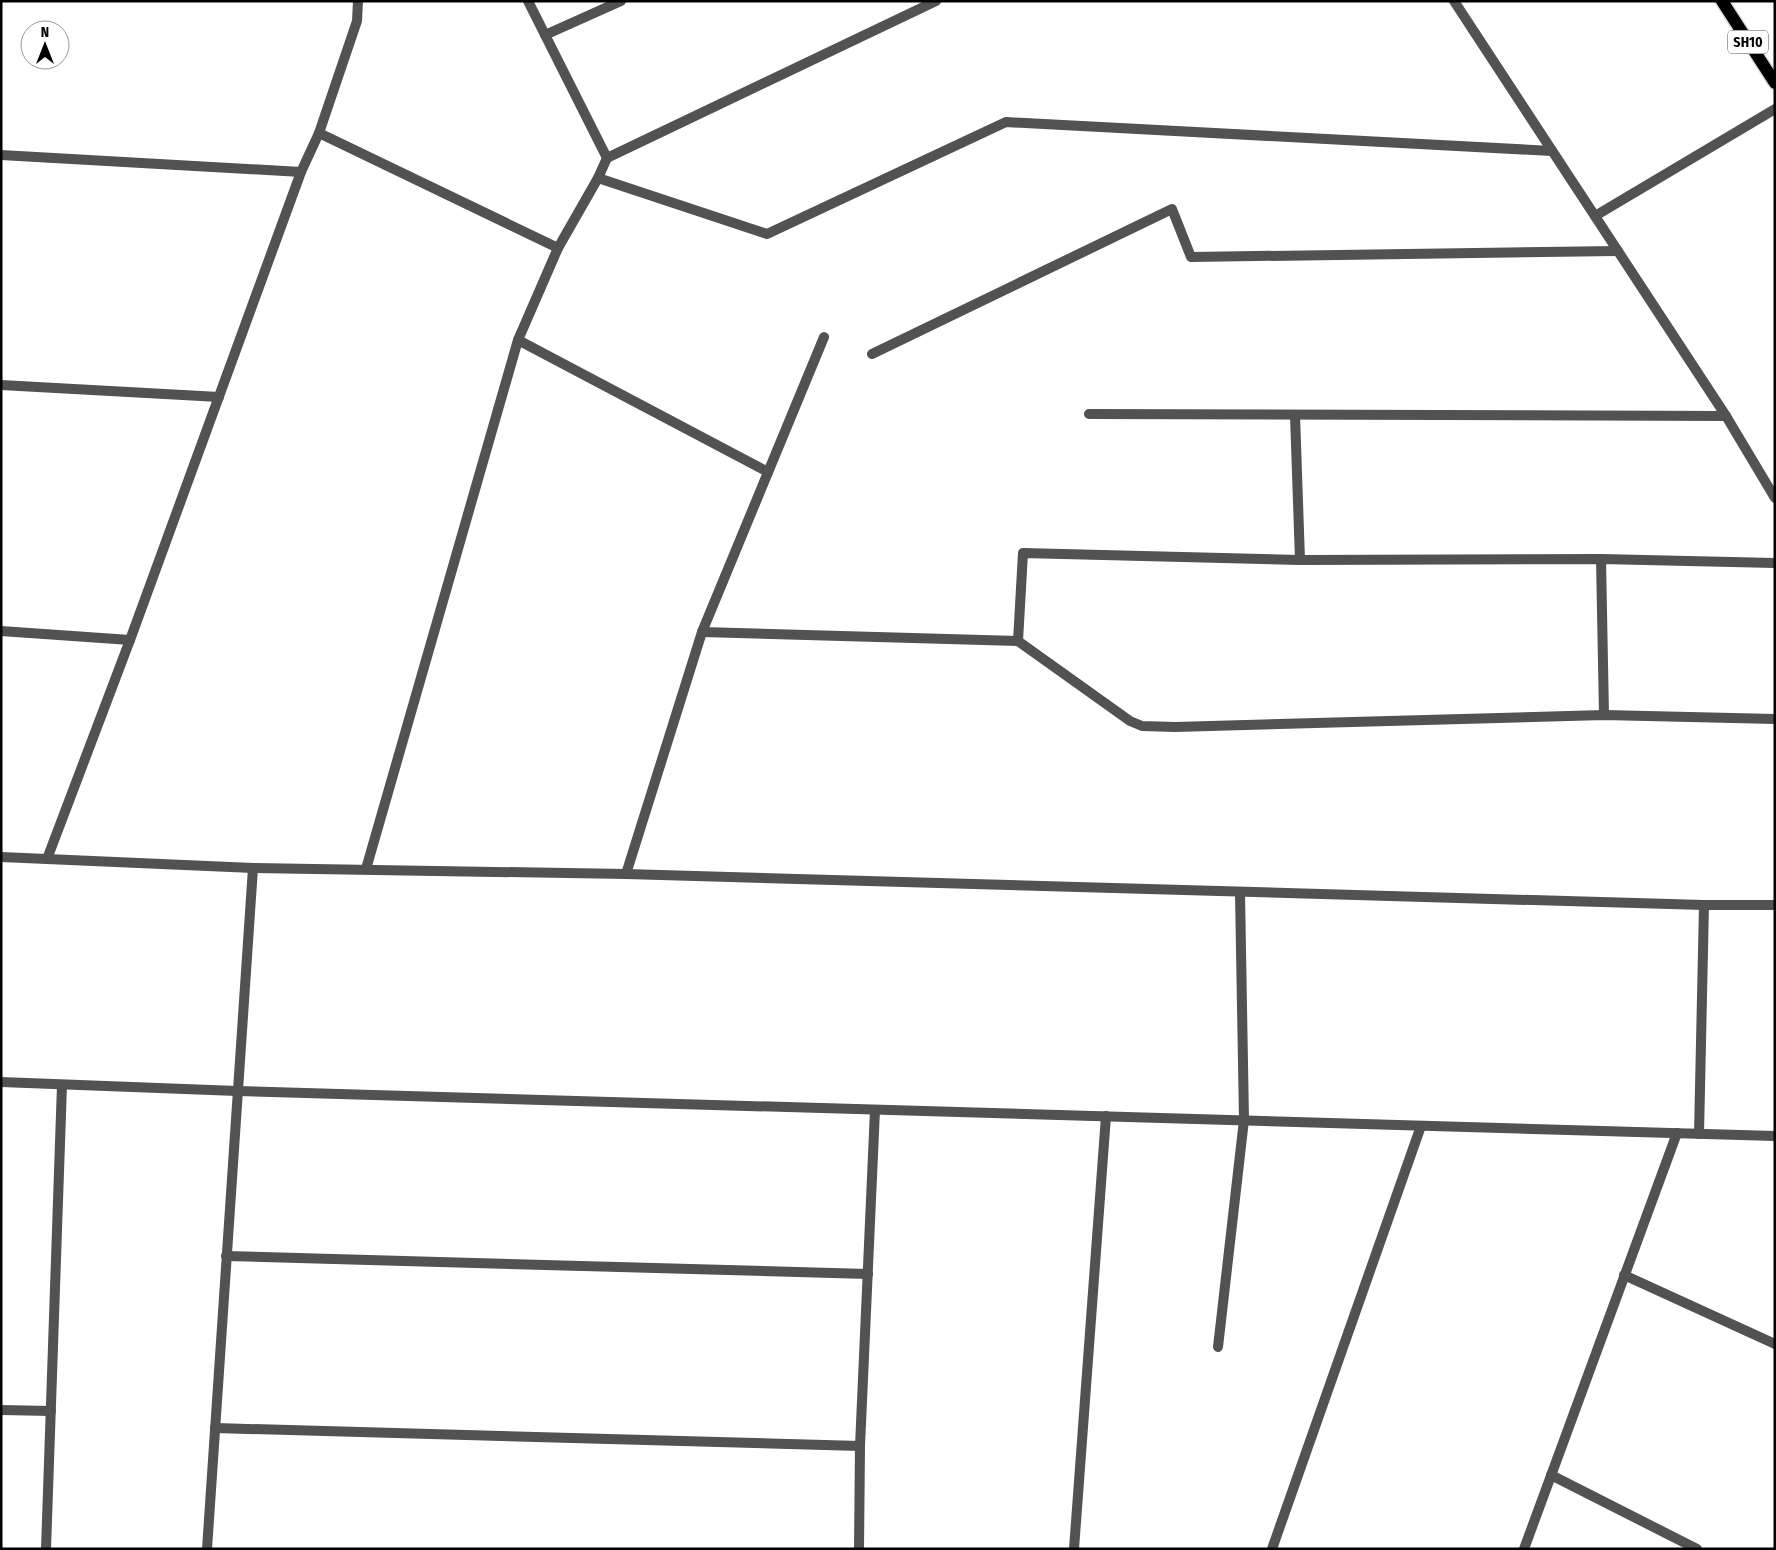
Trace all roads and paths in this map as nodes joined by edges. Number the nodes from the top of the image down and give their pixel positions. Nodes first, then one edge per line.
1 (358, 1) edge
2 (528, 1) edge
3 (621, 1) edge
4 (936, 1) edge
5 (1454, 1) edge
6 (1722, 1) edge
7 (545, 34) junction
8 (1775, 83) edge
9 (1775, 109) edge
10 (319, 133) junction
11 (1552, 151) junction
12 (1, 155) edge
13 (608, 158) junction
14 (301, 172) junction
15 (598, 178) junction
16 (1595, 216) junction
17 (558, 248) junction
18 (1618, 251) junction
19 (824, 337) dead end
20 (518, 340) junction
21 (872, 354) dead end
22 (1, 385) edge
23 (219, 397) junction
24 (1089, 414) dead end
25 (1295, 415) junction
26 (1726, 416) junction
27 (768, 472) junction
28 (1775, 498) edge
29 (1602, 559) junction
30 (1300, 560) junction
31 (1775, 563) edge
32 (1, 631) edge
33 (702, 632) junction
34 (130, 640) junction
35 (1018, 640) junction
36 (1604, 715) junction
37 (1775, 719) edge
38 (1, 857) edge
39 (47, 859) junction
40 (253, 868) junction
41 (366, 869) junction
42 (626, 874) junction
43 (1240, 893) junction
44 (1704, 905) junction
45 (1775, 905) edge
46 (1, 1082) edge
47 (62, 1085) junction
48 (237, 1091) junction
49 (875, 1110) junction
50 (1106, 1116) junction
51 (1244, 1120) junction
52 (1421, 1126) junction
53 (1677, 1133) junction
54 (1699, 1134) junction
55 (1775, 1136) edge
56 (226, 1256) junction
57 (868, 1274) junction
58 (1624, 1275) junction
59 (1775, 1344) edge
60 (1218, 1347) dead end
61 (1, 1410) edge
62 (51, 1411) junction
63 (215, 1428) junction
64 (860, 1446) junction
65 (1551, 1475) junction
66 (46, 1549) edge
67 (208, 1549) edge
68 (859, 1549) edge
69 (1074, 1549) edge
70 (1272, 1549) edge
71 (1524, 1549) edge
72 (1696, 1549) edge

1 - 10 street
2 - 7 street
3 - 7 street
4 - 13 street
5 - 11 street
6 - 8 main road, SH10
7 - 13 street
9 - 16 street
10 - 14 street
10 - 17 street
11 - 15 street
11 - 16 street
12 - 14 street
13 - 15 street
14 - 23 street
15 - 17 street
16 - 18 street
17 - 20 street
18 - 21 street
18 - 26 street
19 - 27 street
20 - 27 street
20 - 41 street
22 - 23 street
23 - 34 street
24 - 25 street
25 - 26 street
25 - 30 street
26 - 28 street
27 - 33 street
29 - 30 street
29 - 31 street
29 - 36 street
30 - 35 street
32 - 34 street
33 - 35 street
33 - 42 street
34 - 39 street
35 - 36 street
36 - 37 street
38 - 39 street
39 - 40 street
40 - 41 street
40 - 48 street
41 - 42 street
42 - 43 street
43 - 44 street
43 - 51 street
44 - 45 street
44 - 54 street
46 - 47 street
47 - 48 street
47 - 62 street
48 - 49 street
48 - 56 street
49 - 50 street
49 - 57 street
50 - 51 street
50 - 69 street
51 - 52 street
51 - 60 street
52 - 53 street
52 - 70 street
53 - 54 street
53 - 58 street
54 - 55 street
56 - 57 street
56 - 63 street
57 - 64 street
58 - 59 street
58 - 65 street
61 - 62 street
62 - 66 street
63 - 64 street
63 - 67 street
64 - 68 street
65 - 71 street
65 - 72 street

